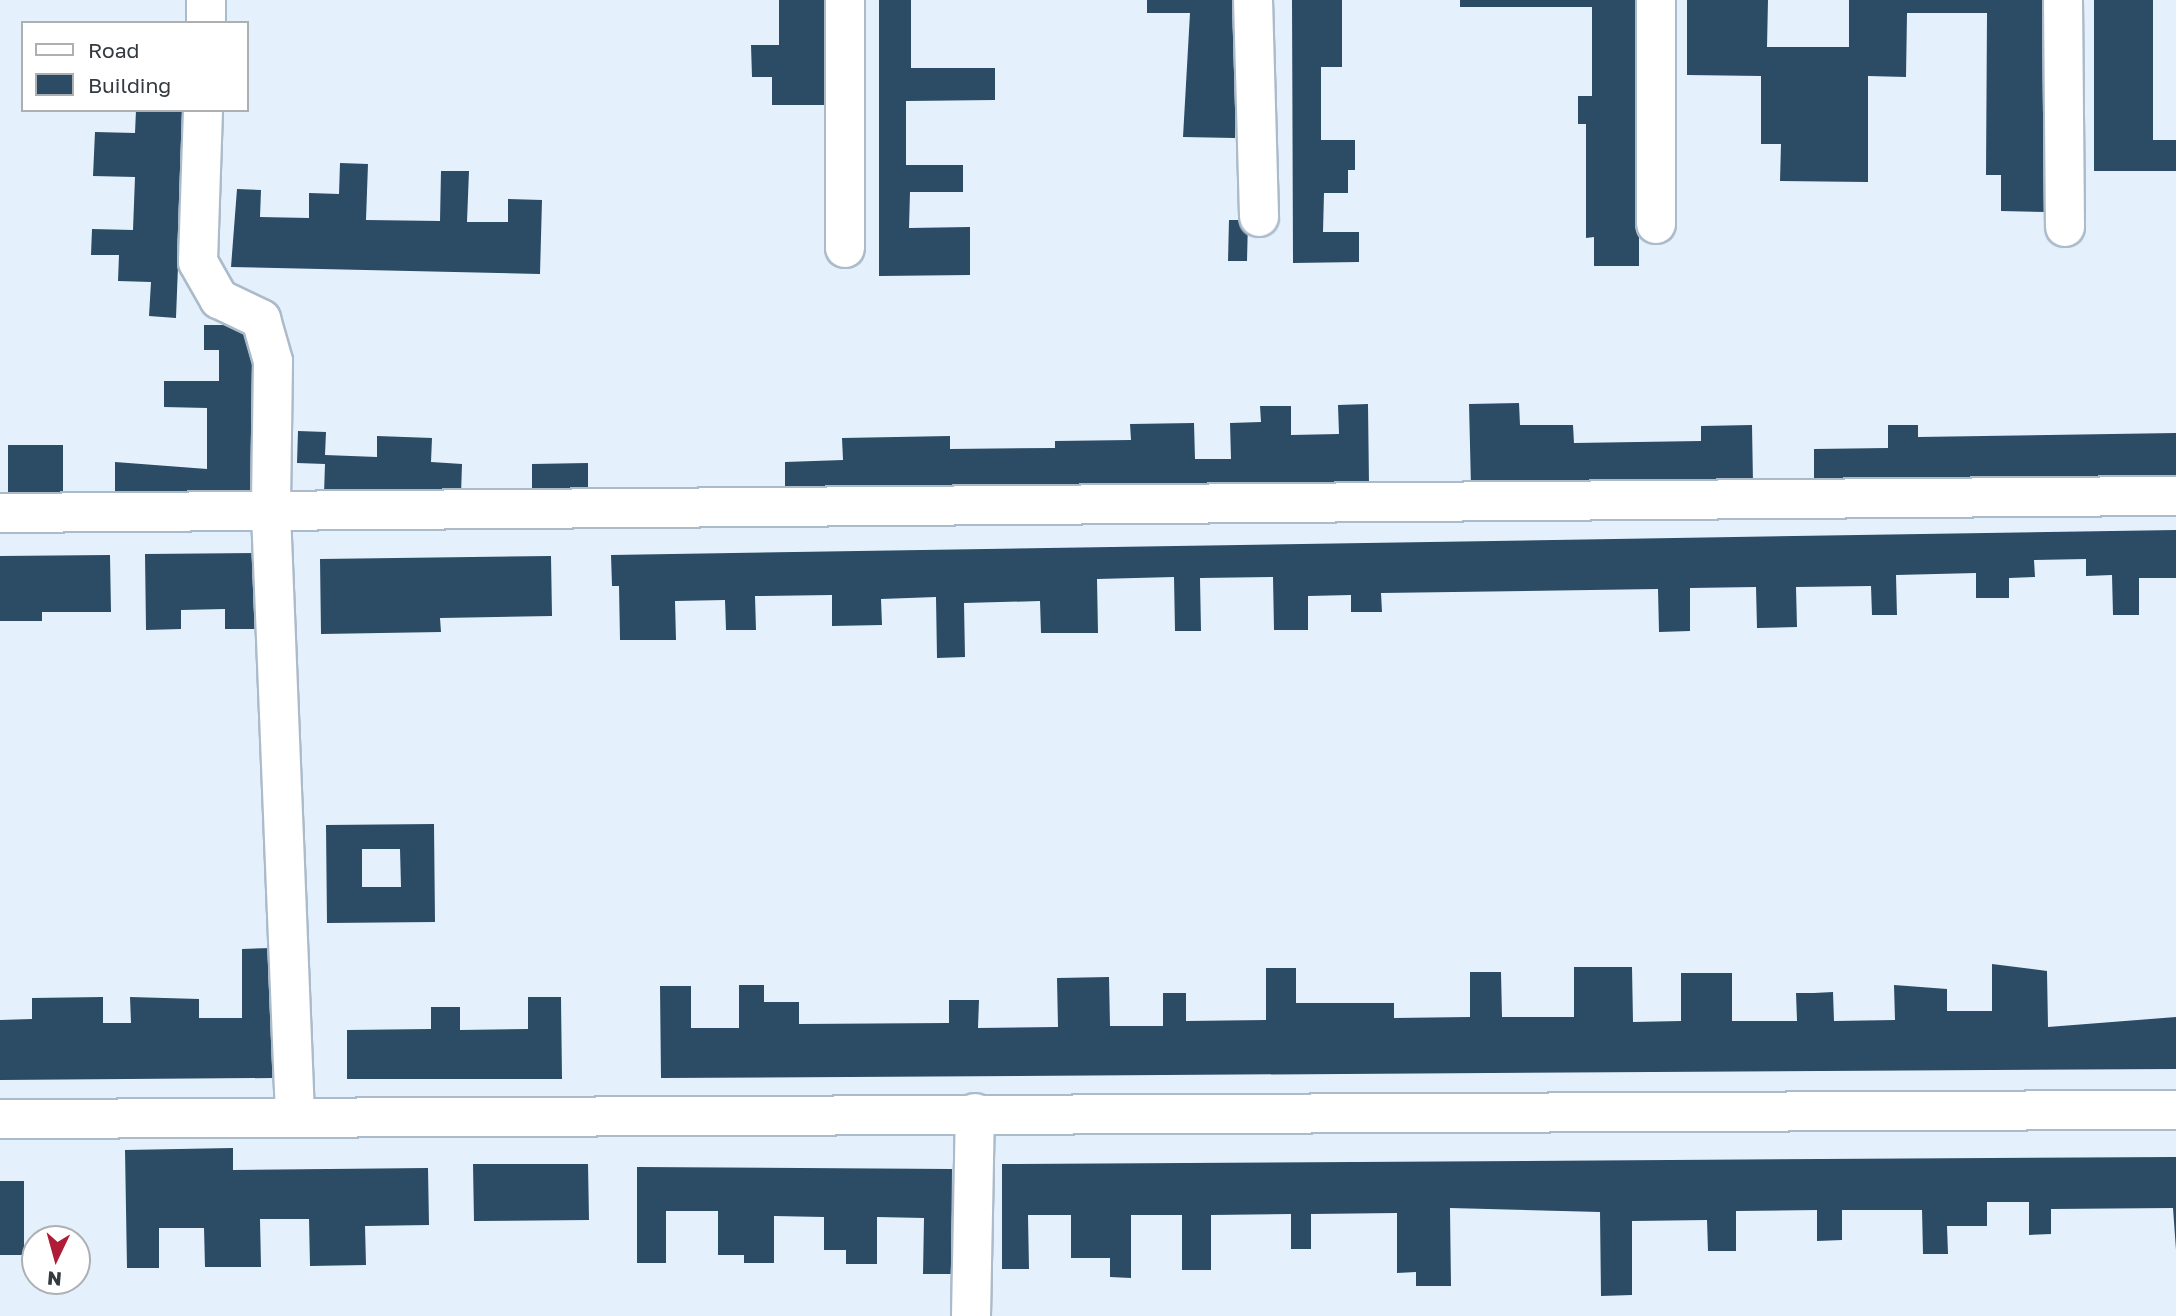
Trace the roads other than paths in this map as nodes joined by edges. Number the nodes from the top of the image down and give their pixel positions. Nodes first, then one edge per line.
1 (206, 0) edge
2 (845, 0) edge
3 (1253, 0) edge
4 (1656, 0) edge
5 (2063, 0) edge
6 (206, 21) edge
7 (203, 112) edge
8 (1259, 217) dead end
9 (1656, 224) dead end
10 (2065, 227) dead end
11 (845, 248) dead end
12 (2176, 496) edge
13 (0, 513) edge
14 (271, 513) junction
15 (2176, 1110) edge
16 (975, 1114) junction
17 (295, 1116) junction
18 (0, 1119) edge
19 (971, 1316) edge

1 - 6 street
2 - 11 street
3 - 8 street
4 - 9 street
5 - 10 street
7 - 14 street
12 - 14 street
13 - 14 street
14 - 17 street
15 - 16 street
16 - 17 street
16 - 19 street
17 - 18 street

